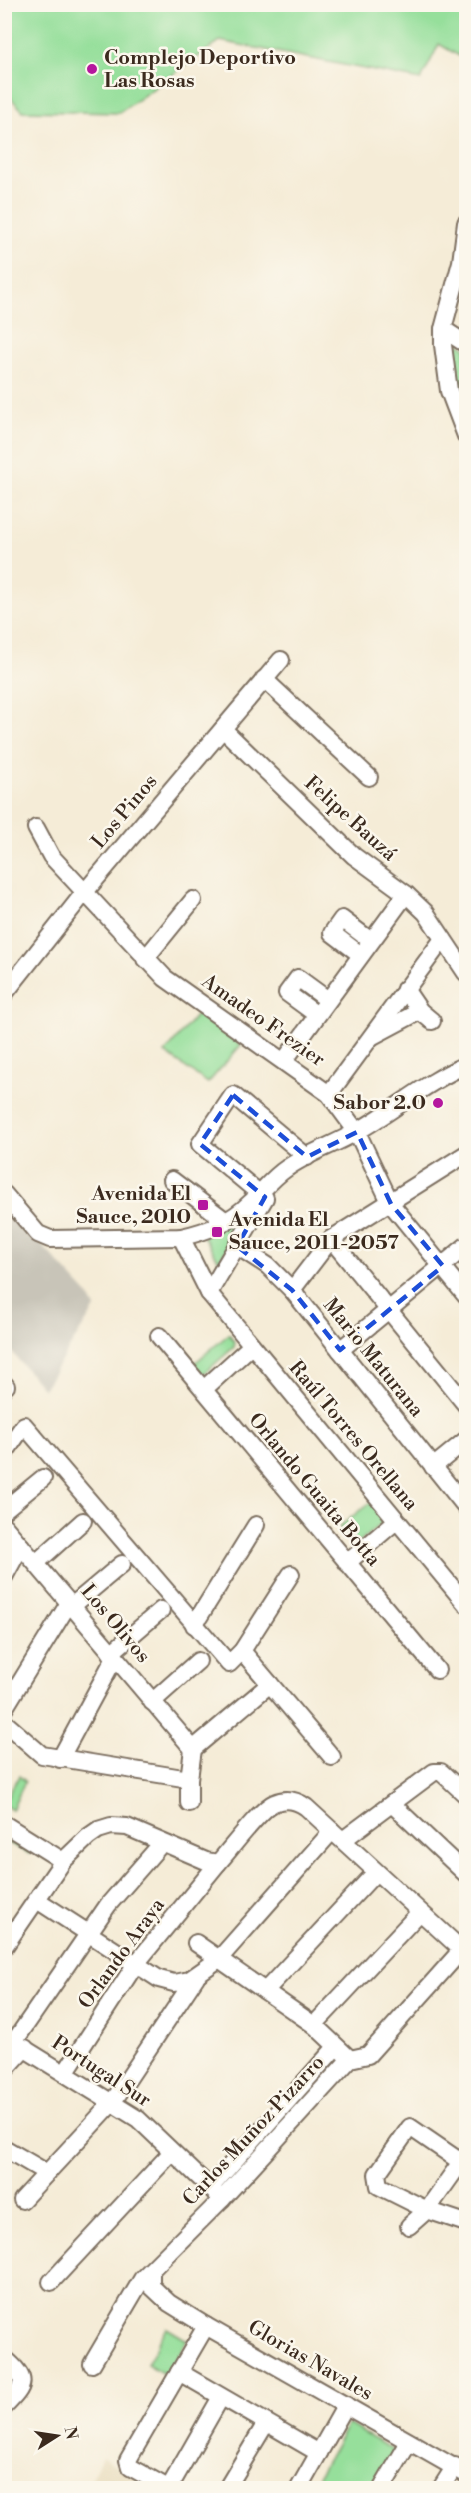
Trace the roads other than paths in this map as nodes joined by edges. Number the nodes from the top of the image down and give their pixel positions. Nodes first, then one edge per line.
1 (466, 223) edge
2 (464, 264) edge
3 (443, 329) junction
4 (466, 344) edge
5 (466, 436) edge
6 (281, 660) dead end
7 (264, 679) junction
8 (223, 729) junction
9 (369, 777) dead end
10 (36, 828) dead end
11 (84, 893) junction
12 (406, 894) junction
13 (193, 900) dead end
14 (442, 939) junction
15 (372, 941) junction
16 (361, 955) junction
17 (145, 959) junction
18 (466, 973) edge
19 (6, 988) edge
20 (405, 989) junction
21 (328, 1000) junction
22 (317, 1015) junction
23 (368, 1039) junction
24 (284, 1061) junction
25 (466, 1065) edge
26 (329, 1094) junction
27 (357, 1132) junction
28 (466, 1154) edge
29 (308, 1157) junction
30 (172, 1180) dead end
31 (260, 1193) junction
32 (4, 1194) edge
33 (391, 1204) junction
34 (226, 1221) junction
35 (181, 1237) junction
36 (331, 1239) junction
37 (237, 1246) junction
38 (466, 1246) edge
39 (442, 1266) junction
40 (292, 1290) junction
41 (209, 1293) junction
42 (466, 1296) edge
43 (389, 1310) junction
44 (159, 1336) dead end
45 (251, 1346) junction
46 (340, 1350) junction
47 (204, 1389) junction
48 (466, 1405) edge
49 (466, 1440) edge
50 (4, 1454) edge
51 (434, 1467) junction
52 (43, 1478) dead end
53 (466, 1507) edge
54 (4, 1510) edge
55 (83, 1521) dead end
56 (396, 1521) junction
57 (256, 1525) dead end
58 (4, 1526) edge
59 (21, 1546) junction
60 (36, 1563) junction
61 (347, 1563) junction
62 (122, 1564) dead end
63 (291, 1574) dead end
64 (4, 1577) edge
65 (70, 1604) junction
66 (466, 1604) edge
67 (161, 1610) dead end
68 (194, 1625) junction
69 (242, 1651) junction
70 (113, 1655) junction
71 (198, 1661) dead end
72 (437, 1670) dead end
73 (270, 1684) junction
74 (152, 1702) junction
75 (4, 1709) edge
76 (4, 1722) edge
77 (193, 1749) junction
78 (332, 1757) dead end
79 (60, 1759) junction
80 (189, 1779) junction
81 (466, 1795) edge
82 (189, 1803) dead end
83 (392, 1804) junction
84 (4, 1824) edge
85 (338, 1835) junction
86 (162, 1843) junction
87 (63, 1861) junction
88 (218, 1863) junction
89 (376, 1872) junction
90 (466, 1874) edge
91 (37, 1900) junction
92 (420, 1912) junction
93 (87, 1934) junction
94 (196, 1943) dead end
95 (4, 1947) edge
96 (464, 1948) edge
97 (219, 1959) junction
98 (135, 1965) junction
99 (196, 1977) junction
100 (265, 1991) junction
101 (314, 2025) junction
102 (15, 2042) edge
103 (336, 2047) junction
104 (350, 2059) junction
105 (4, 2071) edge
106 (65, 2073) junction
107 (112, 2103) junction
108 (4, 2148) edge
109 (172, 2152) junction
110 (464, 2158) edge
111 (47, 2173) junction
112 (216, 2194) junction
113 (22, 2200) dead end
114 (427, 2210) junction
115 (466, 2223) edge
116 (409, 2226) dead end
117 (151, 2271) junction
118 (51, 2282) dead end
119 (206, 2326) junction
120 (4, 2358) edge
121 (92, 2364) dead end
122 (179, 2372) junction
123 (221, 2397) junction
124 (346, 2405) junction
125 (4, 2407) edge
126 (266, 2423) junction
127 (409, 2442) junction
128 (319, 2453) junction
129 (461, 2470) edge
130 (169, 2488) edge
131 (227, 2488) edge
132 (299, 2488) edge
133 (382, 2488) edge
134 (441, 2488) edge

1 - 2 street
2 - 3 street
3 - 4 street
3 - 5 street
6 - 7 street, Los Pinos
7 - 8 street, Los Pinos
7 - 9 street
8 - 11 street, Los Pinos
8 - 12 street, Felipe Bauzá
10 - 11 street, Amadeo Frezier
11 - 17 street, Amadeo Frezier
11 - 19 street, Los Pinos
12 - 14 street, Felipe Bauzá
12 - 15 street
13 - 17 street
14 - 18 street, Felipe Bauzá
14 - 20 street
15 - 16 street
15 - 16 street
16 - 21 street
17 - 24 street, Amadeo Frezier
20 - 23 street
20 - 23 street
21 - 22 street
21 - 22 street
22 - 24 street
23 - 26 street
24 - 26 street, Amadeo Frezier
25 - 27 street
26 - 27 street, Amadeo Frezier
27 - 29 street
27 - 33 street, Amadeo Frezier
28 - 33 street
29 - 31 street
29 - 31 street
30 - 34 street
31 - 34 street
31 - 37 street
32 - 35 street
33 - 36 street
33 - 39 street, Amadeo Frezier
34 - 35 street
35 - 41 street, Raúl Torres Orellana
36 - 40 street
36 - 43 street
37 - 40 street, Mario Maturana
37 - 41 street
38 - 39 street
39 - 42 street, Amadeo Frezier
39 - 43 street
40 - 46 street, Mario Maturana
41 - 45 street, Raúl Torres Orellana
43 - 46 street
43 - 48 street
44 - 47 street, Orlando Guaita Botta
45 - 47 street
45 - 56 street, Raúl Torres Orellana
46 - 51 street, Mario Maturana
47 - 61 street, Orlando Guaita Botta
49 - 51 street
50 - 68 street
51 - 53 street, Mario Maturana
52 - 54 street
55 - 60 street
56 - 61 street
56 - 66 street, Raúl Torres Orellana
57 - 68 street
58 - 59 street, Los Olivos
59 - 60 street, Los Olivos
59 - 64 street
60 - 65 street, Los Olivos
61 - 72 street, Orlando Guaita Botta
62 - 65 street
63 - 69 street
65 - 70 street, Los Olivos
65 - 75 street
67 - 70 street
68 - 69 street
69 - 73 street
70 - 74 street, Los Olivos
70 - 79 street
71 - 74 street
73 - 77 street
73 - 78 street
74 - 77 street, Los Olivos
76 - 79 street
77 - 80 street
79 - 80 street
80 - 82 street
81 - 83 street
83 - 85 street
83 - 90 street
84 - 87 street
85 - 88 street, Orlando Araya
85 - 89 street
85 - 97 street
86 - 87 street
86 - 88 street
86 - 93 street
87 - 91 street
88 - 98 street, Orlando Araya
89 - 92 street
89 - 100 street
91 - 93 street
91 - 95 street
92 - 96 street
92 - 101 street
93 - 98 street
93 - 102 street
94 - 97 street
96 - 104 street, Carlos Muñoz Pizarro
97 - 99 street
97 - 100 street
98 - 99 street
98 - 106 street, Orlando Araya
99 - 107 street
100 - 101 street
101 - 103 street
102 - 105 street
102 - 106 street, Portugal Sur
103 - 104 street
103 - 112 street, Carlos Muñoz Pizarro
104 - 112 street, Carlos Muñoz Pizarro
106 - 107 street, Portugal Sur
107 - 109 street, Portugal Sur
107 - 111 street
108 - 111 street
109 - 112 street, Portugal Sur
109 - 118 street
110 - 114 street
110 - 114 street
111 - 113 street
112 - 117 street, Carlos Muñoz Pizarro
114 - 115 street
114 - 116 street
117 - 119 street, Glorias Navales
117 - 121 street, Carlos Muñoz Pizarro
119 - 122 street
119 - 124 street, Glorias Navales
120 - 125 street
122 - 123 street
122 - 130 street
123 - 126 street
123 - 130 street
124 - 127 street, Glorias Navales
124 - 128 street
126 - 128 street
126 - 131 street
127 - 129 street, Glorias Navales
127 - 133 street
128 - 132 street
129 - 134 street

